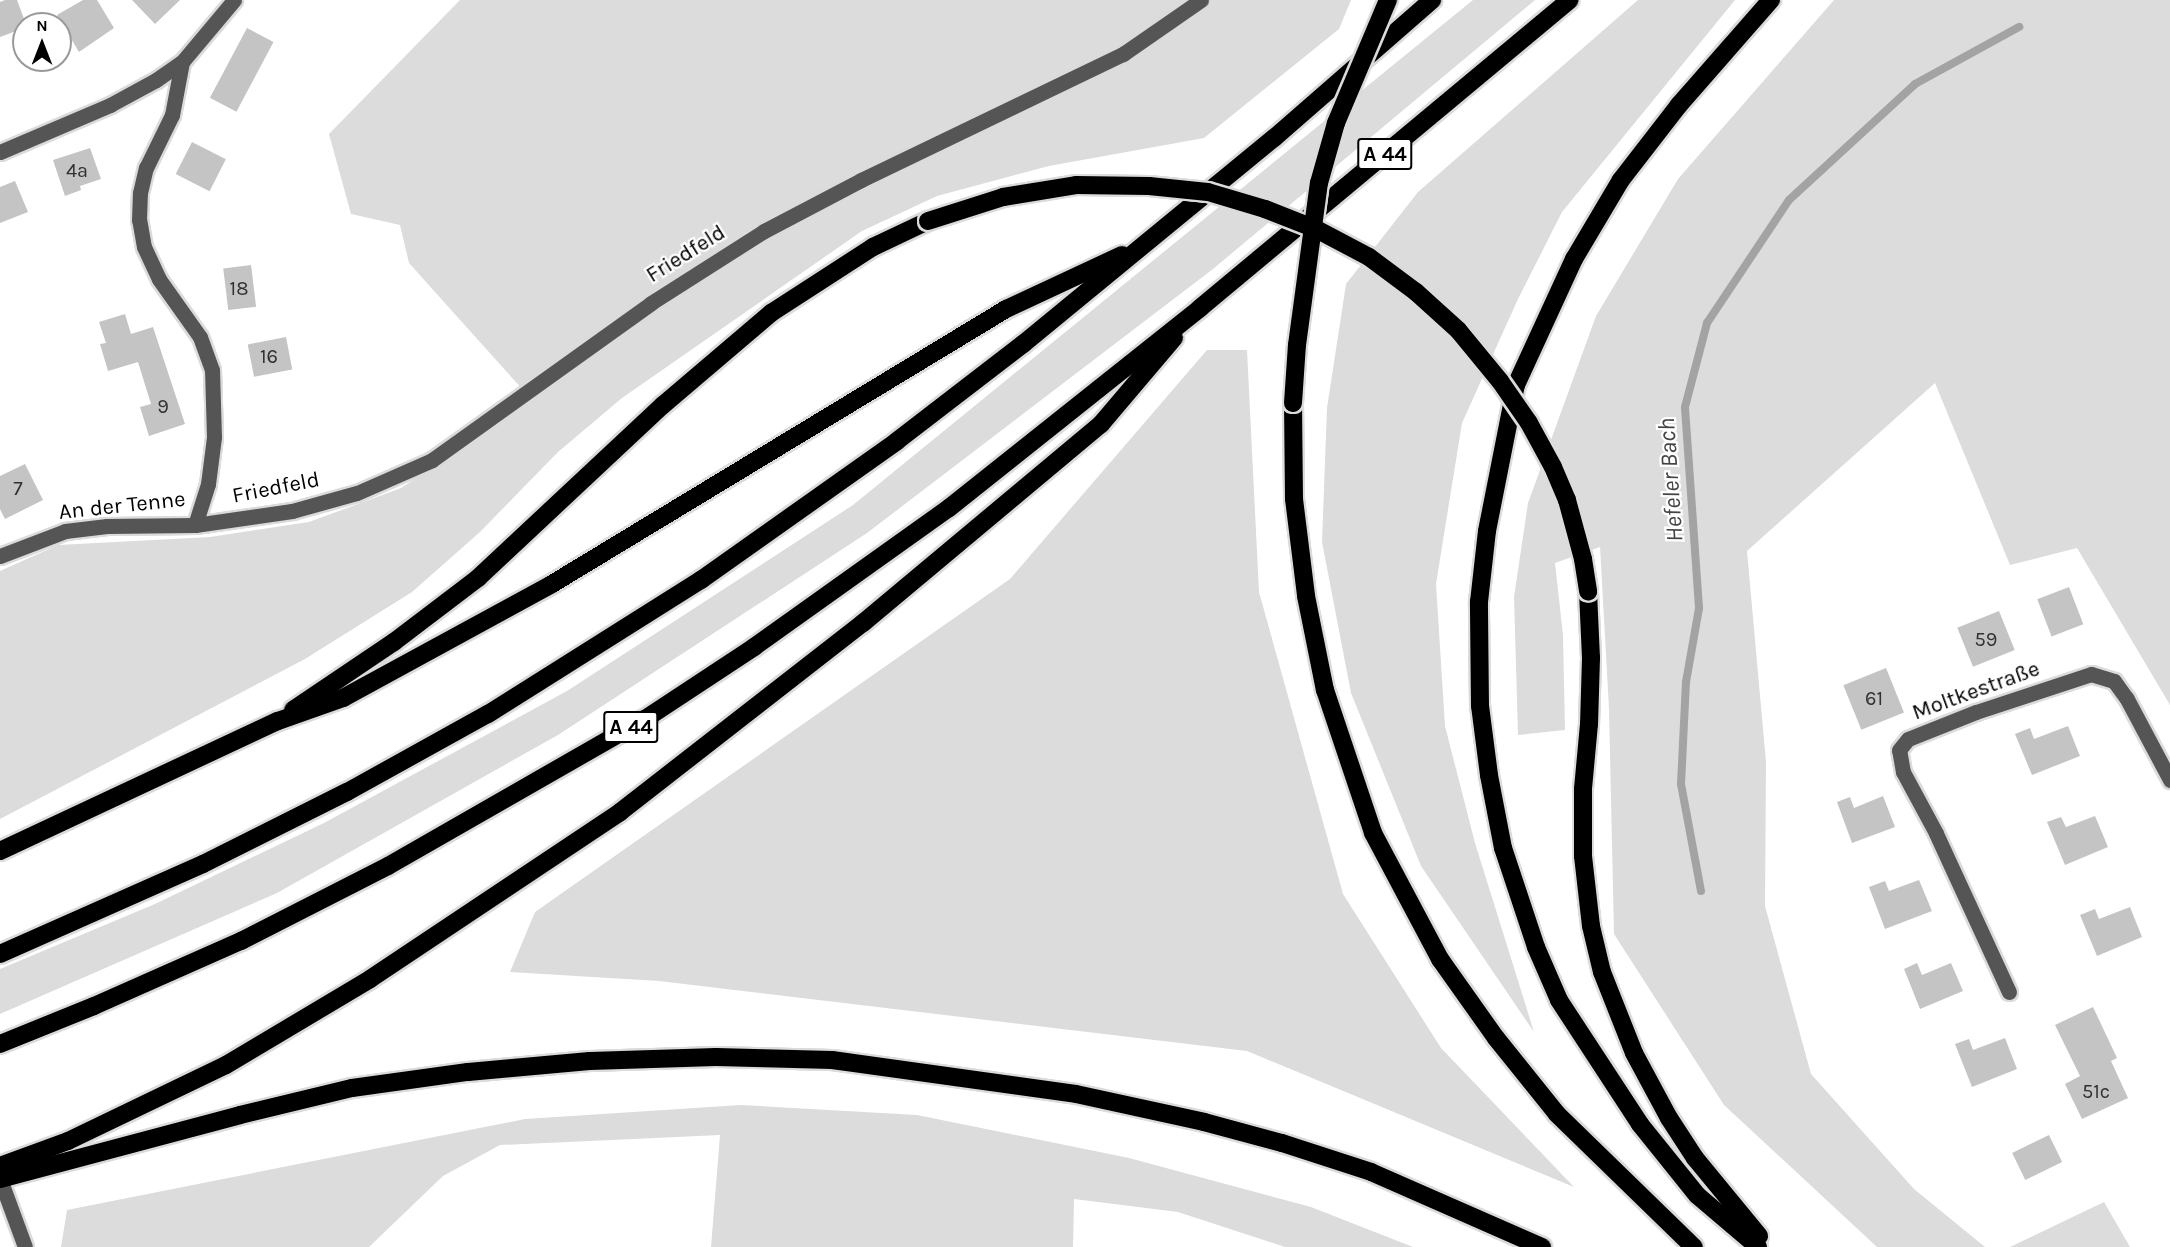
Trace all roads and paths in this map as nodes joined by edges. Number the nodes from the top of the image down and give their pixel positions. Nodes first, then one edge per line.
1 (234, 0) edge
2 (1201, 0) edge
3 (1388, 0) edge
4 (1432, 0) edge
5 (1570, 0) edge
6 (1771, 0) edge
7 (182, 62) junction
8 (0, 152) edge
9 (1148, 243) junction
10 (1200, 308) junction
11 (195, 525) junction
12 (0, 556) edge
13 (278, 721) junction
14 (2170, 780) edge
15 (0, 851) edge
16 (0, 954) edge
17 (2009, 992) dead end
18 (0, 1044) edge
19 (0, 1166) edge
20 (0, 1179) edge
21 (25, 1247) edge
22 (1542, 1247) edge
23 (1694, 1247) edge
24 (1758, 1247) edge
25 (1768, 1247) edge

1 - 7 street
2 - 11 street, Friedfeld
3 - 23 highway, bridge
4 - 9 highway
5 - 10 highway, A 44
6 - 24 highway
7 - 8 street
7 - 11 street, An der Tenne
9 - 13 highway
9 - 16 highway
10 - 18 highway, A 44
10 - 19 highway
11 - 12 street, An der Tenne
13 - 15 highway
13 - 25 highway, bridge
14 - 17 street, Moltkestraße
20 - 21 street
20 - 22 highway

